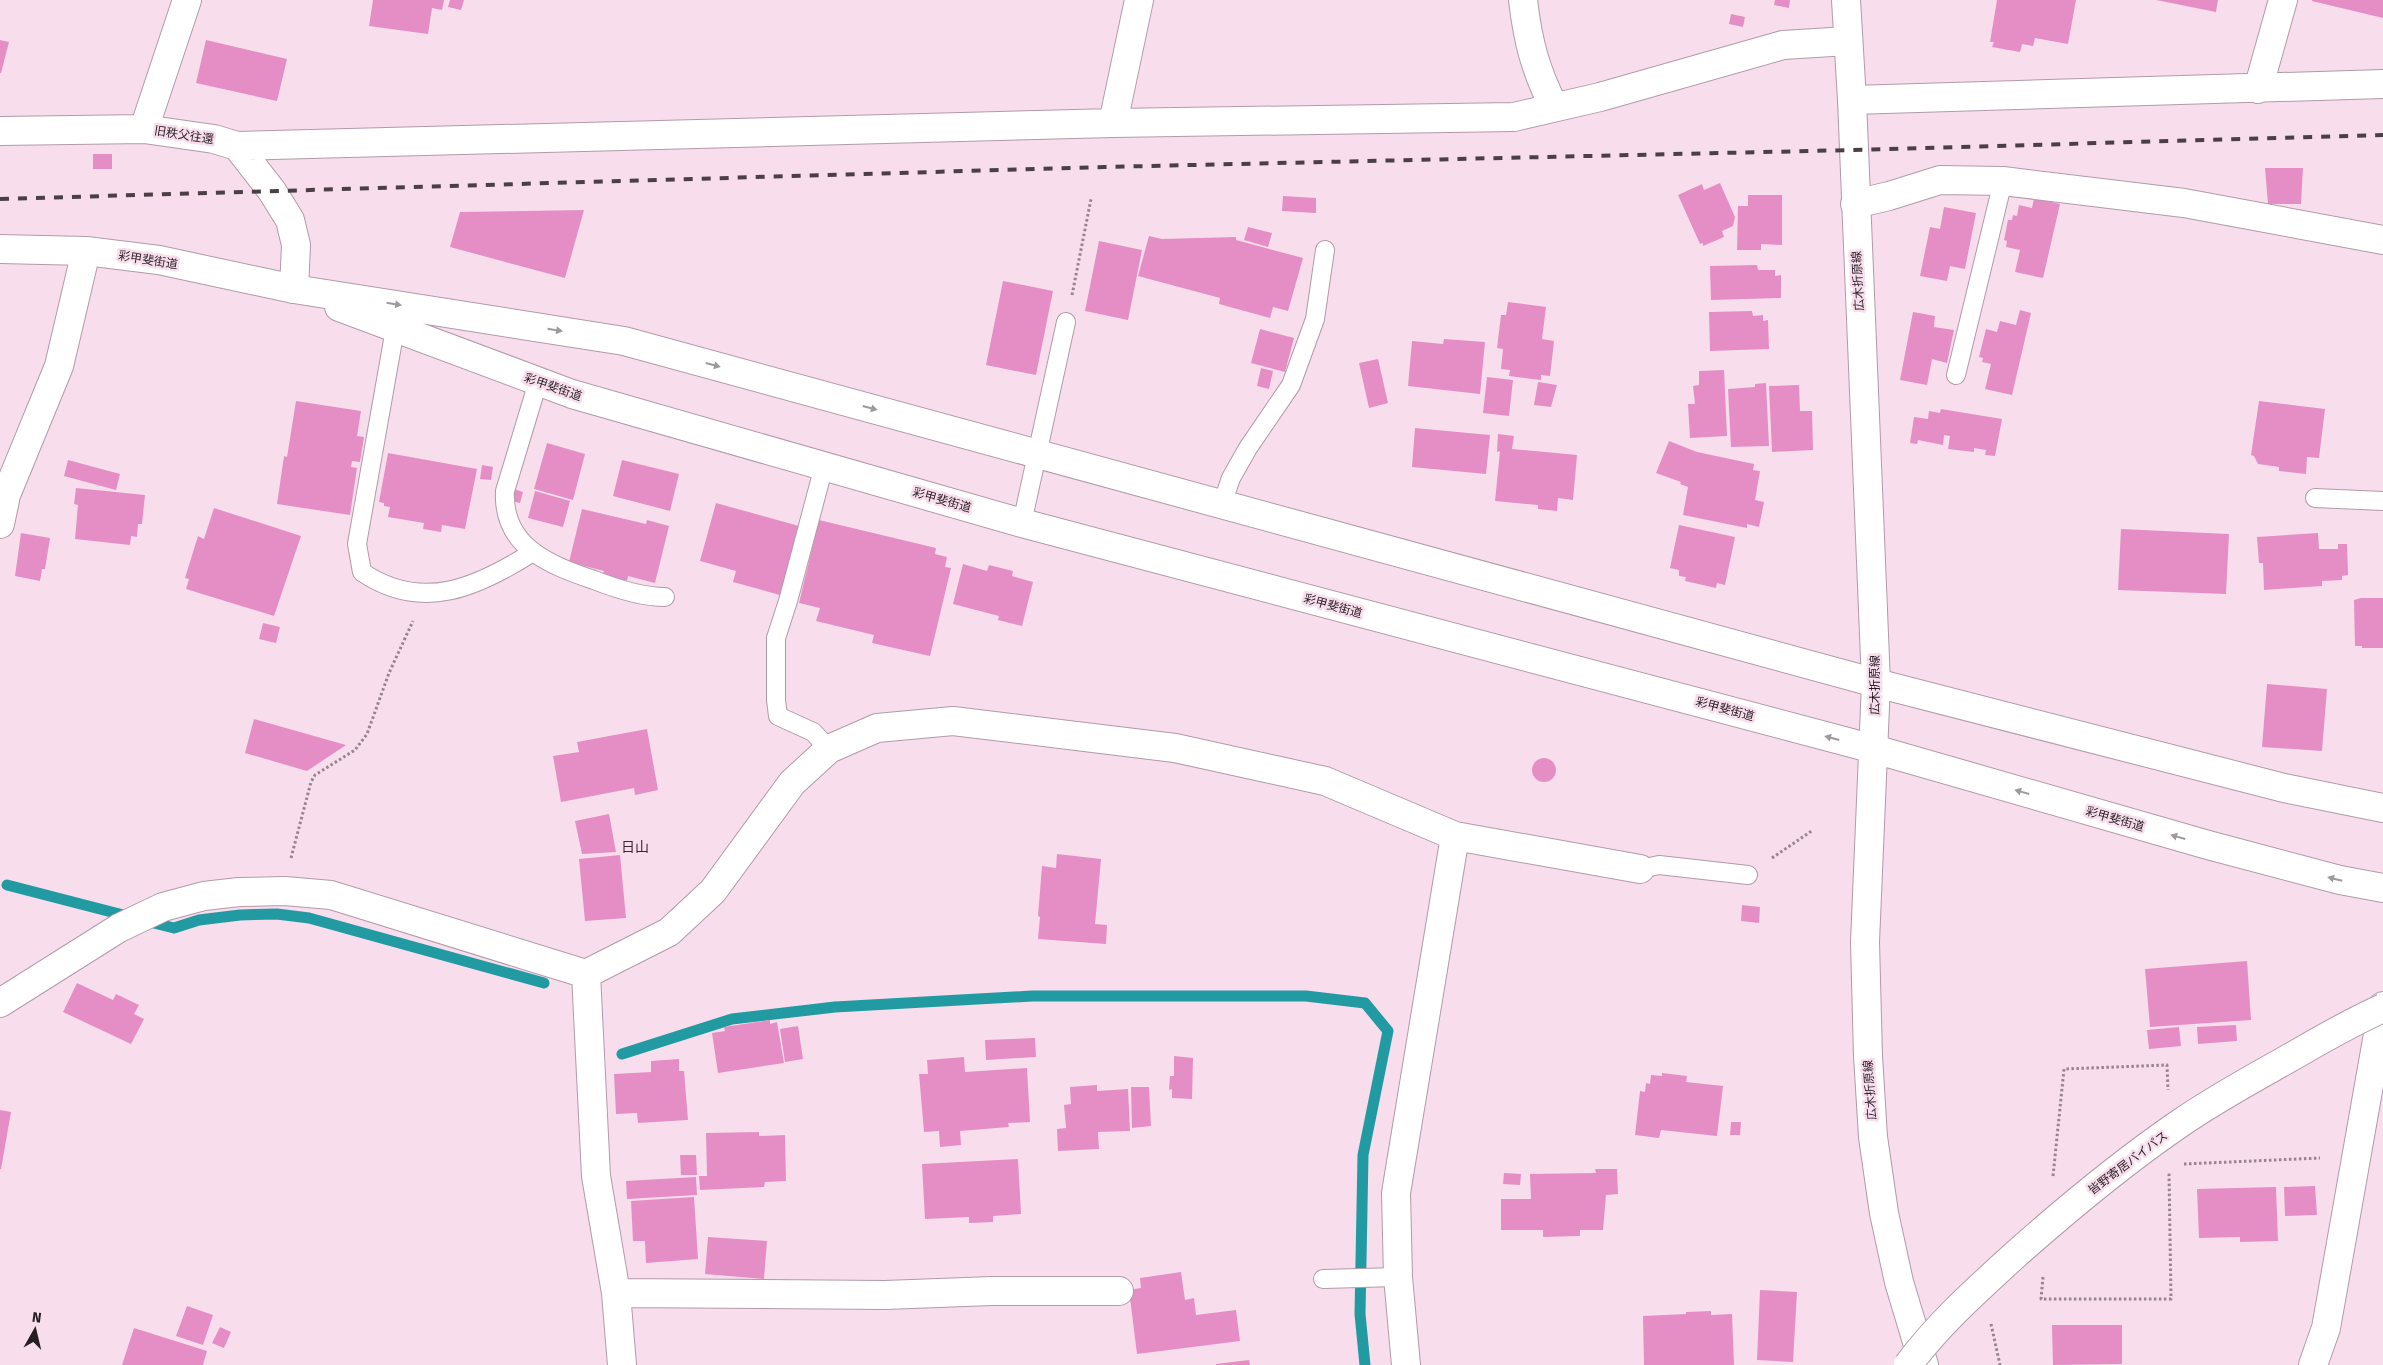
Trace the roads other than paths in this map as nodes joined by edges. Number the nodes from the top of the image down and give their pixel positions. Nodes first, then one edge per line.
1 (187, 0) edge
2 (1139, 0) edge
3 (1523, 0) edge
4 (1846, 0) edge
5 (2283, 0) edge
6 (1848, 41) junction
7 (2383, 84) edge
8 (2258, 89) junction
9 (1852, 100) junction
10 (1554, 107) junction
11 (1113, 123) junction
12 (144, 129) junction
13 (0, 130) edge
14 (237, 146) junction
15 (2003, 180) junction
16 (1855, 204) junction
17 (2383, 240) edge
18 (0, 250) edge
19 (1325, 250) dead end
20 (86, 251) junction
21 (294, 289) junction
22 (1066, 322) road end
23 (395, 330) junction
24 (1956, 375) dead end
25 (538, 382) junction
26 (1038, 453) junction
27 (824, 466) junction
28 (2315, 498) dead end
29 (2383, 501) edge
30 (1222, 504) junction
31 (1022, 523) junction
32 (0, 524) edge
33 (533, 552) junction
34 (665, 597) dead end
35 (1876, 683) junction
36 (829, 749) junction
37 (1874, 749) junction
38 (2383, 808) edge
39 (1455, 836) junction
40 (1640, 869) joint
41 (1748, 875) road end
42 (2383, 888) edge
43 (586, 974) junction
44 (0, 1003) edge
45 (2383, 1007) edge
46 (1398, 1277) junction
47 (1323, 1279) dead end
48 (1119, 1291) dead end
49 (616, 1293) junction
50 (622, 1365) edge
51 (1406, 1365) edge
52 (1908, 1365) edge
53 (1924, 1365) edge
54 (2313, 1365) edge

1 - 12 main road
2 - 11 main road
3 - 10 main road
4 - 6 main road, 広木折原線
5 - 8 main road
6 - 9 main road, 広木折原線
6 - 10 main road
7 - 8 main road
8 - 9 main road
9 - 16 main road, 広木折原線
10 - 11 main road
11 - 14 main road
12 - 13 main road, 旧秩父往還
12 - 14 main road, 旧秩父往還
14 - 21 main road
15 - 16 main road
15 - 17 main road
15 - 24 lane
16 - 35 main road, 広木折原線
18 - 20 main road, 彩甲斐街道
19 - 30 lane
20 - 21 main road, 彩甲斐街道
20 - 32 main road
21 - 23 main road, 彩甲斐街道
21 -> 26 main road, 彩甲斐街道
22 - 26 lane
23 - 25 main road, 彩甲斐街道
23 - 33 lane
25 - 27 main road, 彩甲斐街道
25 - 33 lane
26 - 30 main road, 彩甲斐街道
26 - 31 lane
27 - 31 main road, 彩甲斐街道
27 - 36 lane
28 - 29 lane
30 - 35 main road, 彩甲斐街道
37 -> 31 main road, 彩甲斐街道
33 - 34 lane
35 - 37 main road, 広木折原線
35 - 38 main road, 彩甲斐街道
36 - 39 main road
36 - 43 main road
42 -> 37 main road, 彩甲斐街道
37 - 53 main road, 広木折原線
39 - 40 main road
39 - 46 main road
40 - 41 lane
43 - 44 main road
43 - 49 main road
45 - 52 main road, 皆野寄居バイパス, bridge
45 - 54 main road
46 - 47 lane
46 - 51 main road
48 - 49 main road
49 - 50 main road

